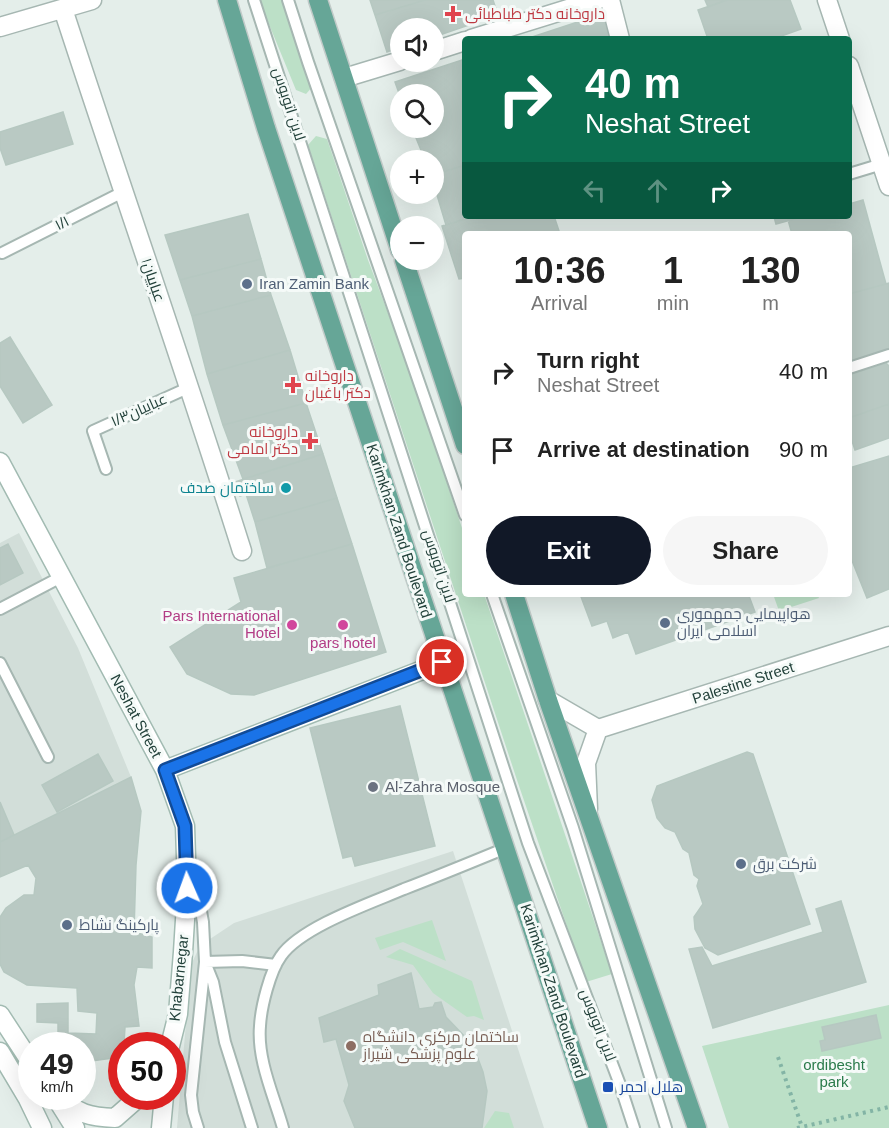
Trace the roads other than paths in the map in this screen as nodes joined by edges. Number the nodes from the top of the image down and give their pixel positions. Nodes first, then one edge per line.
1 (92, 0) edge
2 (227, 0) edge
3 (254, 0) edge
4 (288, 0) edge
5 (318, 0) edge
6 (597, 0) edge
7 (610, 0) edge
8 (827, 0) edge
9 (63, 9) junction
10 (0, 27) edge
11 (481, 36) edge
12 (619, 36) edge
13 (839, 36) edge
14 (462, 42) edge
15 (444, 48) edge
16 (390, 64) edge
17 (852, 75) edge
18 (344, 78) junction
19 (882, 164) junction
20 (852, 173) edge
21 (889, 186) edge
22 (123, 192) junction
23 (390, 219) edge
24 (2, 253) dead end
25 (407, 270) edge
26 (889, 356) edge
27 (852, 367) edge
28 (190, 387) junction
29 (462, 436) edge
30 (0, 462) edge
31 (106, 469) dead end
32 (462, 506) edge
33 (242, 551) dead end
34 (61, 577) junction
35 (493, 597) edge
36 (515, 597) edge
37 (0, 609) edge
38 (889, 636) edge
39 (442, 662) junction
40 (0, 663) edge
41 (548, 700) junction
42 (598, 729) junction
43 (48, 757) dead end
44 (165, 770) junction
45 (589, 817) junction
46 (506, 848) junction
47 (187, 888) junction
48 (205, 962) junction
49 (276, 965) junction
50 (0, 1015) edge
51 (174, 1032) edge
52 (18, 1043) edge
53 (0, 1052) edge
54 (65, 1110) edge
55 (76, 1110) edge
56 (124, 1110) edge
57 (163, 1110) edge
58 (42, 1128) edge
59 (75, 1128) edge
60 (161, 1128) edge
61 (198, 1128) edge
62 (252, 1128) edge
63 (284, 1128) edge
64 (598, 1128) edge
65 (634, 1128) edge
66 (666, 1128) edge
67 (697, 1128) edge

1 - 9 street
2 - 39 main road, Karimkhan Zand Boulevard
3 - 65 lane, لاین اتوبوس
4 - 32 lane, لاین اتوبوس
5 - 18 main road
6 - 11 street
7 - 12 street
8 - 13 street
9 - 10 street
9 - 22 street, عباییان۱
14 - 15 street
16 - 18 street
17 - 19 street
18 - 23 main road
19 - 20 lane
19 - 21 street
22 - 24 lane, ۱/۱
22 - 28 street, عباییان۱
25 - 29 main road
26 - 27 lane
28 - 31 lane, عباییان۱/۳
28 - 33 street, عباییان۱
30 - 34 street, Neshat Street
34 - 37 lane
34 - 44 street, Neshat Street
35 - 66 lane, لاین اتوبوس
36 - 41 main road
38 - 42 street, Palestine Street
39 - 44 street, Neshat Street
39 - 46 main road, Karimkhan Zand Boulevard
40 - 43 lane
41 - 42 street
41 - 45 main road
42 - 45 street
44 - 47 street, Khabarnegar
45 - 67 main road
46 - 49 lane
46 - 64 main road, Karimkhan Zand Boulevard
47 - 48 lane
47 - 51 street, Khabarnegar
48 - 49 lane
48 - 61 lane
48 - 62 lane
49 - 63 lane
50 - 52 street
53 - 58 street
54 - 59 street
55 - 56 street
57 - 60 street

